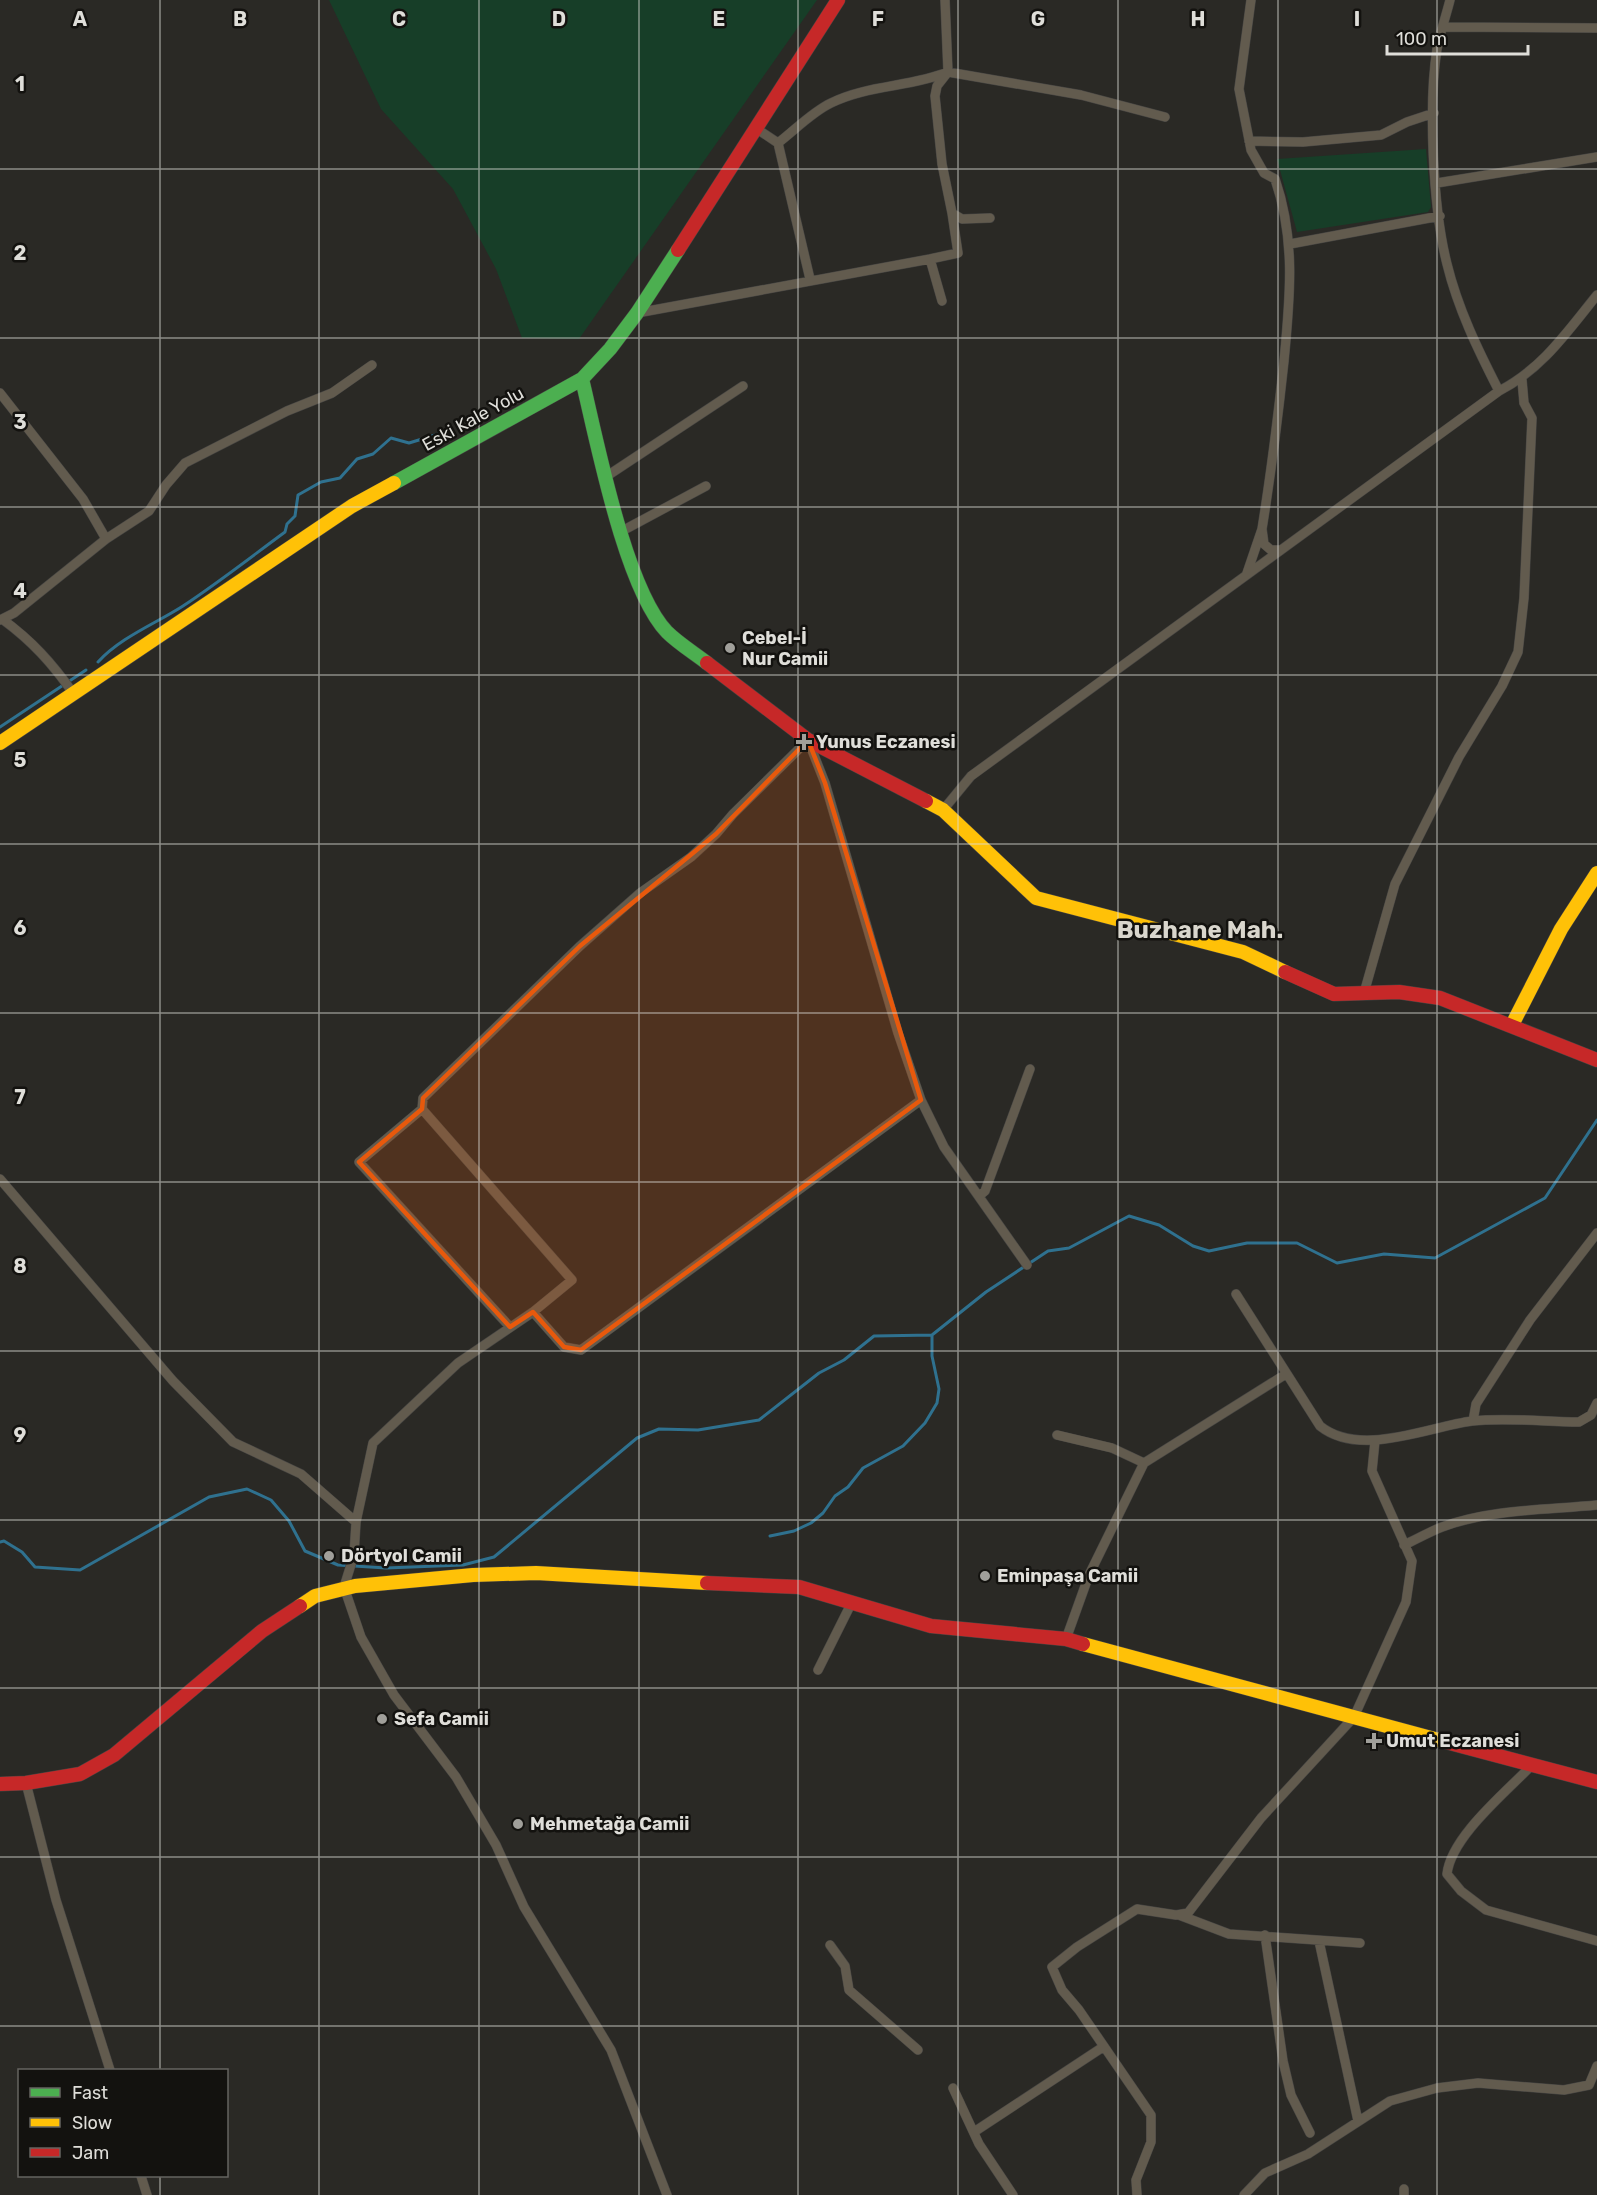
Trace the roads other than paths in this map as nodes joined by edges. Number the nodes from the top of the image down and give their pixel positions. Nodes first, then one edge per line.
1 (838, 0) edge
2 (945, 0) edge
3 (1251, 0) edge
4 (1450, 0) edge
5 (1443, 27) junction
6 (1597, 28) edge
7 (948, 72) junction
8 (1434, 113) junction
9 (1165, 117) dead end
10 (757, 129) junction
11 (1249, 141) junction
12 (778, 143) junction
13 (1597, 157) edge
14 (1437, 183) junction
15 (952, 213) junction
16 (1440, 216) junction
17 (990, 218) dead end
18 (1290, 244) junction
19 (930, 260) junction
20 (810, 279) junction
21 (1597, 295) edge
22 (942, 301) dead end
23 (637, 313) junction
24 (372, 365) dead end
25 (582, 379) junction
26 (1522, 380) junction
27 (743, 386) dead end
28 (1499, 391) junction
29 (0, 393) edge
30 (604, 478) junction
31 (706, 486) dead end
32 (1262, 529) junction
33 (622, 531) junction
34 (106, 539) junction
35 (1280, 550) junction
36 (1246, 574) junction
37 (1, 620) edge
38 (71, 691) junction
39 (808, 740) junction
40 (0, 743) edge
41 (943, 810) junction
42 (1597, 873) edge
43 (1364, 993) junction
44 (1512, 1025) junction
45 (1597, 1060) edge
46 (1030, 1069) dead end
47 (921, 1100) junction
48 (422, 1110) junction
49 (0, 1179) edge
50 (979, 1196) junction
51 (1597, 1233) edge
52 (1027, 1265) dead end
53 (1236, 1294) dead end
54 (533, 1312) junction
55 (510, 1327) junction
56 (1286, 1374) junction
57 (1597, 1404) edge
58 (1473, 1421) junction
59 (1057, 1435) dead end
60 (1375, 1442) junction
61 (1144, 1463) junction
62 (1597, 1505) edge
63 (356, 1522) junction
64 (1404, 1545) junction
65 (345, 1583) junction
66 (852, 1602) junction
67 (1066, 1639) junction
68 (818, 1670) dead end
69 (1354, 1717) junction
70 (1531, 1766) junction
71 (1597, 1782) edge
72 (26, 1783) junction
73 (0, 1784) edge
74 (1176, 1915) junction
75 (1265, 1935) junction
76 (1319, 1941) junction
77 (1597, 1941) edge
78 (1360, 1943) dead end
79 (830, 1945) dead end
80 (1103, 2047) junction
81 (918, 2050) dead end
82 (1597, 2066) edge
83 (110, 2069) edge
84 (953, 2088) dead end
85 (1358, 2121) junction
86 (974, 2132) junction
87 (1310, 2133) dead end
88 (142, 2177) edge
89 (147, 2195) edge
90 (667, 2195) edge
91 (1012, 2195) edge
92 (1137, 2195) edge
93 (1244, 2195) edge

1 - 10 street, Eski Kale Yolu
2 - 7 street
3 - 11 street
4 - 5 street
5 - 6 street
5 - 8 street
7 - 9 street
7 - 12 street
7 - 15 street
8 - 11 street
8 - 14 street
10 - 12 street
10 - 23 street, Eski Kale Yolu
11 - 18 street
12 - 20 street
13 - 14 street
14 - 16 street
15 - 17 street
15 - 19 street
16 - 18 street
16 - 28 street
18 - 32 street
19 - 20 street
19 - 22 street
20 - 23 street
21 - 26 street
23 - 25 street, Eski Kale Yolu
24 - 34 street
25 - 30 street
25 - 38 street, Eski Kale Yolu
26 - 28 street
26 - 43 street
27 - 30 street
28 - 35 street
29 - 34 street
30 - 33 street
31 - 33 street
32 - 35 street
32 - 36 street
33 - 39 street
34 - 37 street
35 - 36 street
36 - 41 street
37 - 38 street
38 - 40 street, Eski Kale Yolu
39 - 41 street
39 - 47 street
39 - 48 street
41 - 43 street
42 - 44 street
43 - 44 street
44 - 45 street
46 - 50 street
47 - 50 street
47 - 54 street
48 - 54 street
48 - 55 street
49 - 63 street
50 - 52 street
51 - 58 street
53 - 56 street
54 - 55 street
55 - 63 street
56 - 60 street
56 - 61 street
57 - 58 street
58 - 60 street
59 - 61 street
60 - 64 street
61 - 67 street
62 - 64 street
63 - 65 street
64 - 69 street
65 - 66 street
65 - 72 street
65 - 90 street
66 - 67 street
66 - 68 street
67 - 69 street
69 - 70 street
69 - 74 street
70 - 71 street
70 - 77 street
72 - 73 street
72 - 83 street
74 - 75 street
74 - 80 street
75 - 76 street
75 - 87 street
76 - 78 street
76 - 85 street
79 - 81 street
80 - 86 street
80 - 92 street
82 - 85 street
84 - 86 street
85 - 93 street
86 - 91 street
88 - 89 street

